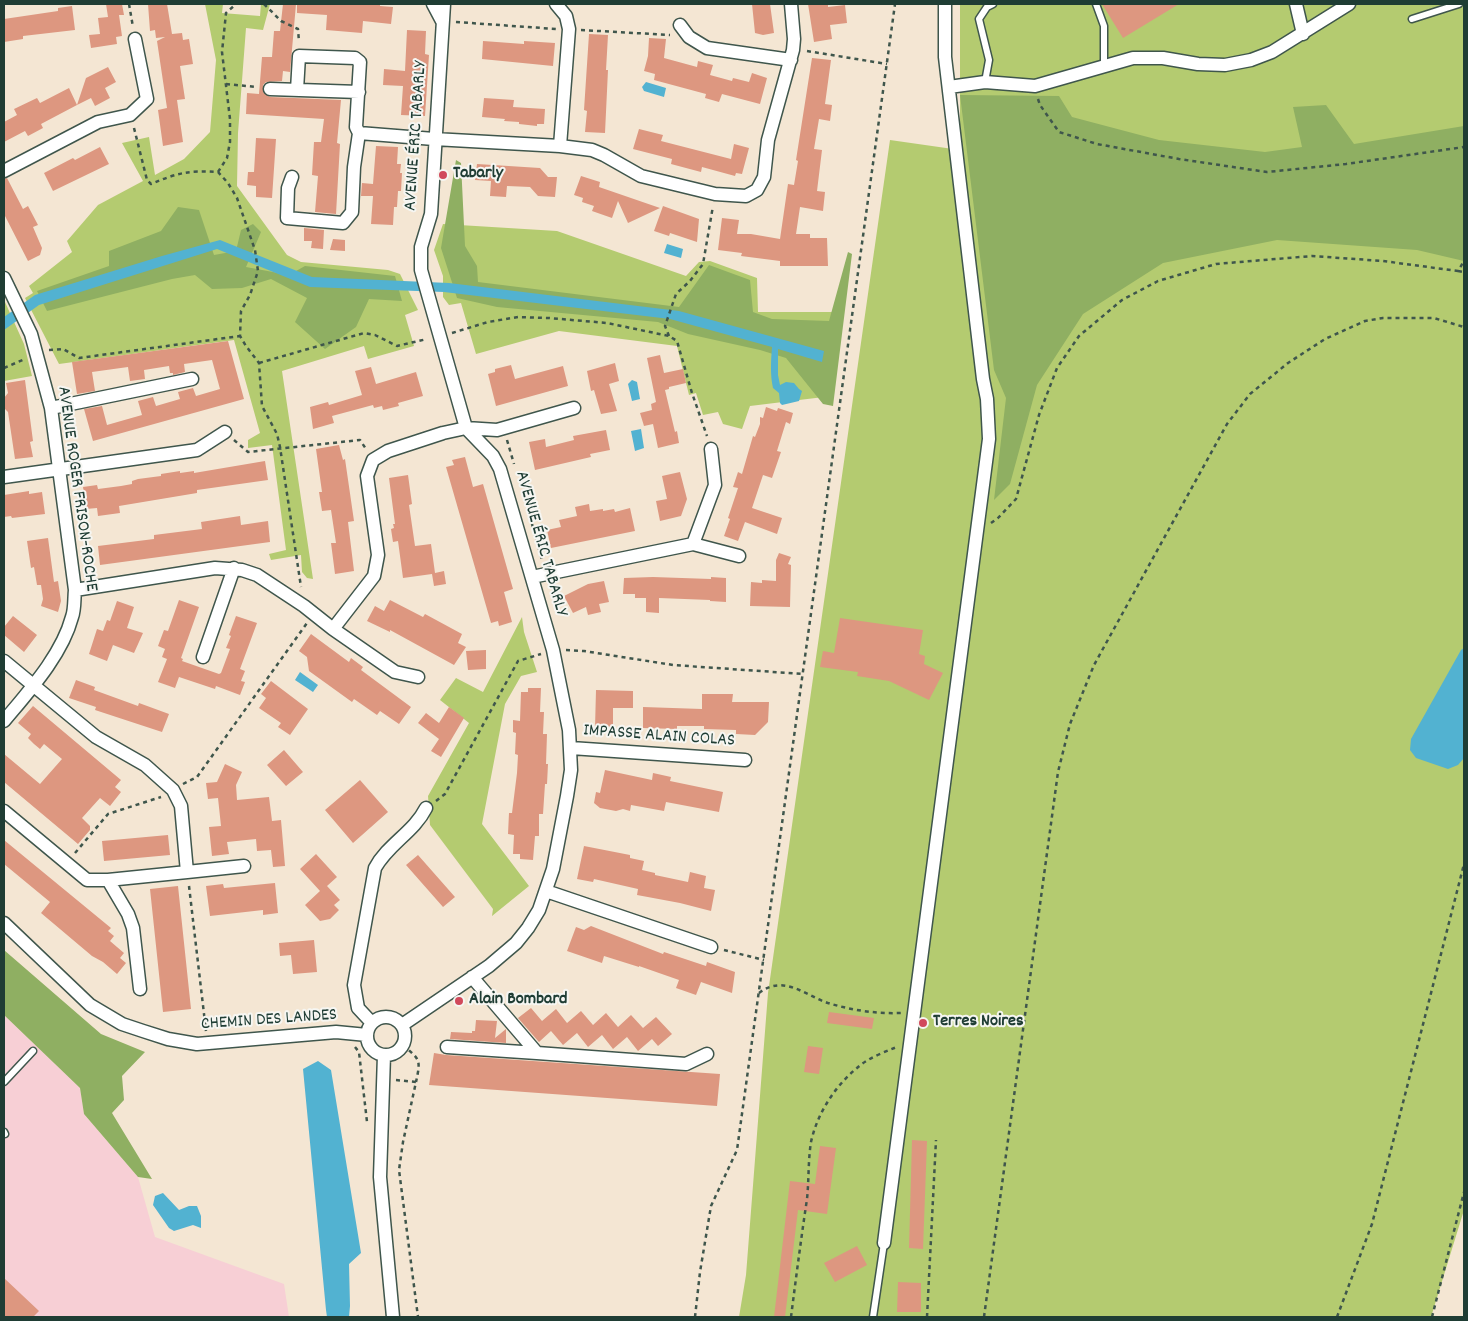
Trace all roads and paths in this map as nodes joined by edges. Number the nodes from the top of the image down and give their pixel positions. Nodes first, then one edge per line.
1 (129, 4) edge
2 (236, 4) edge
3 (264, 4) edge
4 (433, 4) edge
5 (444, 4) edge
6 (556, 4) edge
7 (790, 4) edge
8 (895, 4) edge
9 (945, 4) edge
10 (993, 4) edge
11 (1096, 4) edge
12 (1349, 4) edge
13 (1460, 4) edge
14 (1298, 5) edge
15 (1412, 19) dead end
16 (442, 21) junction
17 (680, 25) dead end
18 (1303, 34) junction
19 (135, 39) joint
20 (792, 55) junction
21 (299, 56) junction
22 (887, 64) junction
23 (1104, 65) junction
24 (985, 82) junction
25 (226, 84) junction
26 (1034, 86) junction
27 (949, 87) junction
28 (270, 89) joint
29 (297, 90) junction
30 (358, 92) junction
31 (130, 115) junction
32 (359, 133) junction
33 (434, 139) junction
34 (560, 146) junction
35 (1464, 146) edge
36 (4, 171) edge
37 (218, 172) junction
38 (292, 177) dead end
39 (715, 194) junction
40 (1464, 261) edge
41 (1458, 271) junction
42 (1464, 272) edge
43 (4, 278) edge
44 (1464, 327) edge
45 (240, 336) junction
46 (440, 336) junction
47 (669, 336) junction
48 (37, 354) junction
49 (259, 363) junction
50 (4, 368) edge
51 (192, 379) dead end
52 (51, 408) junction
53 (574, 408) dead end
54 (466, 428) junction
55 (498, 430) junction
56 (226, 432) joint
57 (280, 447) junction
58 (711, 449) joint
59 (373, 460) junction
60 (514, 465) dead end
61 (59, 470) junction
62 (4, 477) edge
63 (531, 522) dead end
64 (977, 532) junction
65 (693, 544) junction
66 (739, 556) dead end
67 (234, 568) junction
68 (560, 572) junction
69 (532, 577) junction
70 (75, 590) junction
71 (309, 610) junction
72 (333, 629) junction
73 (553, 650) junction
74 (203, 657) dead end
75 (4, 661) edge
76 (803, 674) junction
77 (418, 677) dead end
78 (34, 686) junction
79 (4, 721) edge
80 (570, 748) junction
81 (745, 760) dead end
82 (173, 790) junction
83 (426, 808) joint
84 (4, 811) edge
85 (67, 863) junction
86 (1464, 864) edge
87 (244, 866) dead end
88 (187, 872) junction
89 (108, 880) junction
90 (546, 891) junction
91 (4, 923) edge
92 (711, 947) joint
93 (764, 960) junction
94 (472, 977) junction
95 (140, 989) dead end
96 (759, 993) junction
97 (914, 1013) junction
98 (402, 1024) junction
99 (370, 1029) junction
100 (207, 1043) junction
101 (403, 1045) junction
102 (910, 1045) junction
103 (447, 1047) dead end
104 (33, 1051) dead end
105 (537, 1053) junction
106 (707, 1054) dead end
107 (384, 1055) junction
108 (362, 1079) dead end
109 (384, 1079) junction
110 (4, 1082) edge
111 (416, 1082) junction
112 (936, 1140) dead end
113 (1464, 1192) edge
114 (884, 1243) joint
115 (393, 1317) edge
116 (418, 1317) edge
117 (695, 1317) edge
118 (791, 1317) edge
119 (873, 1317) edge
120 (926, 1317) edge
121 (984, 1317) edge
122 (1337, 1317) edge
123 (1432, 1317) edge

1 - 19 path
2 - 25 path
3 - 21 path
4 - 16 street
5 - 16 street, AVENUE ÉRIC TABARLY
6 - 34 street
7 - 20 street
8 - 22 path
9 - 27 street
10 - 24 lane
11 - 23 lane
12 - 18 street
13 - 15 lane
14 - 18 street
16 - 33 street, AVENUE ÉRIC TABARLY
17 - 20 street
18 - 23 street
19 - 31 street
20 - 22 path
20 - 39 street
21 - 29 street
21 - 30 street
22 - 76 path
23 - 26 street
24 - 26 street
24 - 27 street
25 - 28 path
25 - 37 path
26 - 35 path
27 - 64 street
28 - 29 street
29 - 30 street
30 - 32 street
31 - 36 street
31 - 37 path
32 - 33 street
32 - 38 street
33 - 34 street
33 - 46 street, AVENUE ÉRIC TABARLY
34 - 39 street
37 - 45 path
39 - 47 path
40 - 41 path
41 - 42 path
41 - 64 path
43 - 48 street, AVENUE ROGER FRISON-ROCHE
44 - 121 path
45 - 48 path
45 - 49 path
46 - 47 path
46 - 49 path
46 - 54 street, AVENUE ÉRIC TABARLY
47 - 58 path
48 - 50 path
48 - 52 street, AVENUE ROGER FRISON-ROCHE
49 - 57 path
51 - 52 street
52 - 61 street, AVENUE ROGER FRISON-ROCHE
53 - 55 street
54 - 55 street
54 - 59 street
54 - 69 street, AVENUE ÉRIC TABARLY
55 - 60 path
56 - 57 path
56 - 61 street
57 - 59 path
57 - 71 path
58 - 65 street
59 - 72 street
61 - 62 street
61 - 70 street, AVENUE ROGER FRISON-ROCHE
63 - 68 path
64 - 97 street
65 - 66 street
65 - 68 street
67 - 70 street
67 - 71 street
67 - 74 street
68 - 69 street
69 - 73 street, AVENUE ÉRIC TABARLY
70 - 78 street, AVENUE ROGER FRISON-ROCHE
71 - 72 street
71 - 82 path
72 - 77 street
73 - 76 path
73 - 80 street, AVENUE ÉRIC TABARLY
73 - 83 path
75 - 78 street
76 - 93 path
78 - 79 street, AVENUE ROGER FRISON-ROCHE
78 - 82 street
80 - 81 street, IMPASSE ALAIN COLAS
80 - 90 street, AVENUE ÉRIC TABARLY
82 - 85 path
82 - 88 street
83 - 99 street
84 - 85 street
85 - 89 street
86 - 122 path
87 - 88 street
88 - 89 street
88 - 100 path
89 - 95 street
90 - 92 street
90 - 94 street, AVENUE ÉRIC TABARLY
91 - 100 street, CHEMIN DES LANDES
92 - 93 path
93 - 96 path
94 - 98 street, AVENUE ÉRIC TABARLY
94 - 105 street
96 - 97 path
96 - 117 path
97 - 102 street
98 - 99 street
98 - 101 street
99 - 100 street, CHEMIN DES LANDES
99 - 107 street
101 - 107 street
101 - 111 path
102 - 114 street
102 - 118 path
103 - 105 street
104 - 110 lane
105 - 106 street
107 - 109 street
108 - 109 path
109 - 111 path
109 - 115 street
111 - 116 path
112 - 120 path
113 - 123 path
114 - 119 lane

